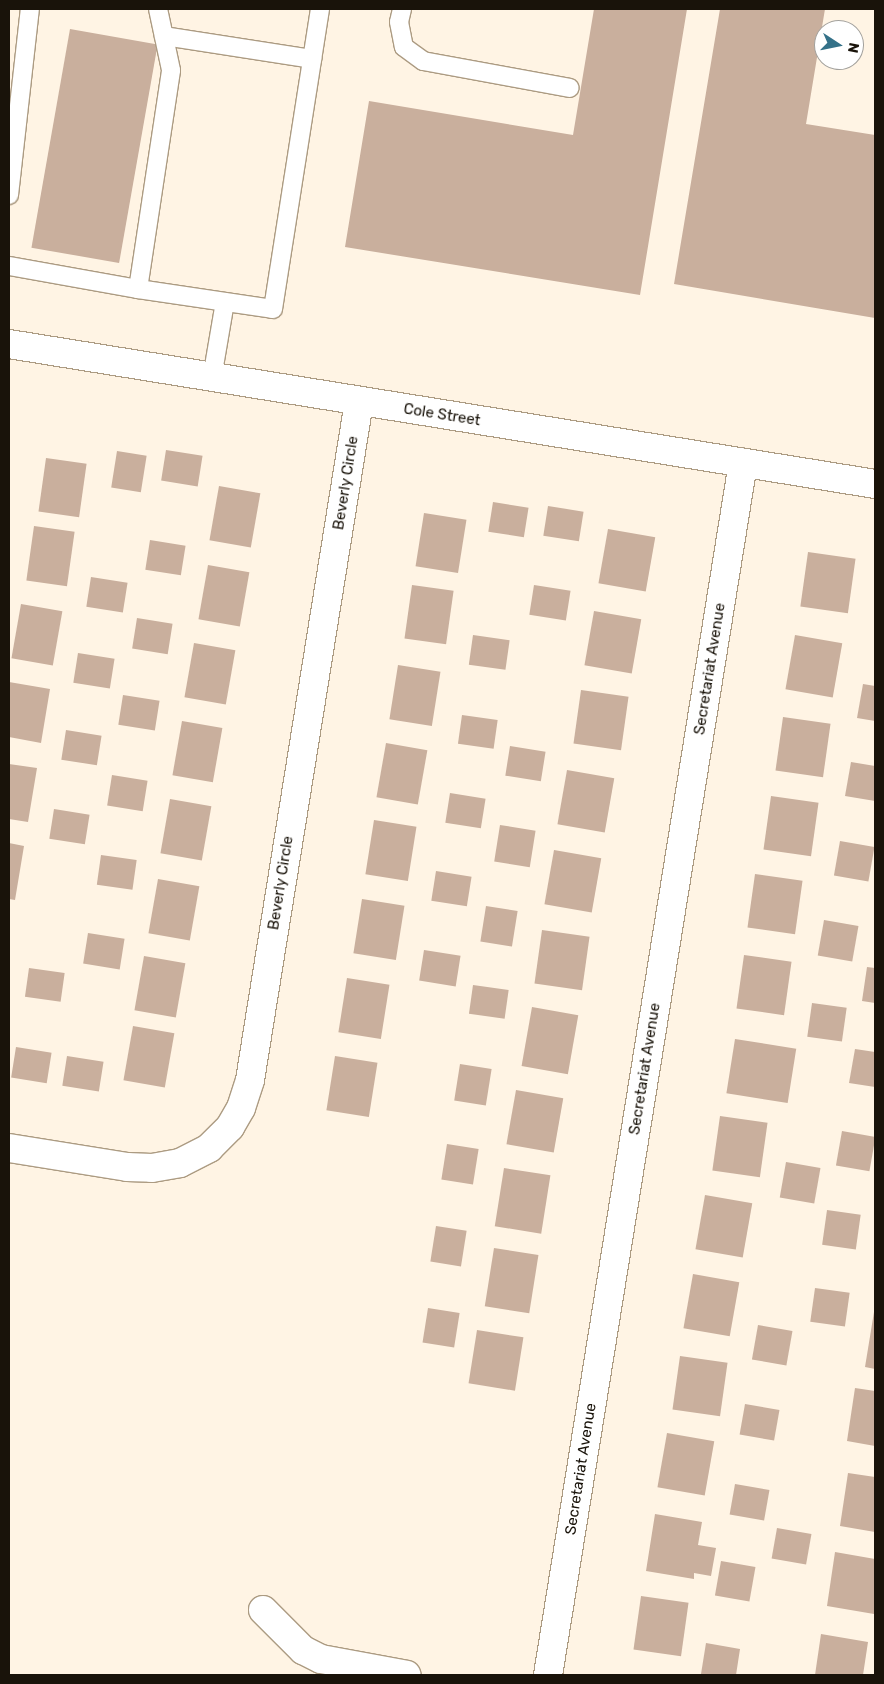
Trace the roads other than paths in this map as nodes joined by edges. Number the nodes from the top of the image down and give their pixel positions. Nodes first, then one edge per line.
1 (30, 9) edge
2 (158, 9) edge
3 (320, 9) edge
4 (402, 9) edge
5 (164, 36) junction
6 (312, 59) junction
7 (570, 88) dead end
8 (9, 195) edge
9 (9, 266) edge
10 (138, 289) junction
11 (224, 302) junction
12 (9, 344) edge
13 (212, 378) junction
14 (359, 402) junction
15 (743, 463) junction
16 (875, 484) edge
17 (9, 1148) edge
18 (264, 1610) dead end
19 (407, 1675) edge
20 (548, 1675) edge

1 - 8 lane
2 - 5 lane
3 - 6 lane
4 - 7 lane
5 - 6 lane
5 - 10 lane
6 - 11 lane
9 - 10 lane
10 - 11 lane
11 - 13 lane
12 - 13 street, Cole Street
13 - 14 street, Cole Street
14 - 15 street, Cole Street
14 - 17 street, Beverly Circle
15 - 16 street, Cole Street
15 - 20 street, Secretariat Avenue
18 - 19 street

